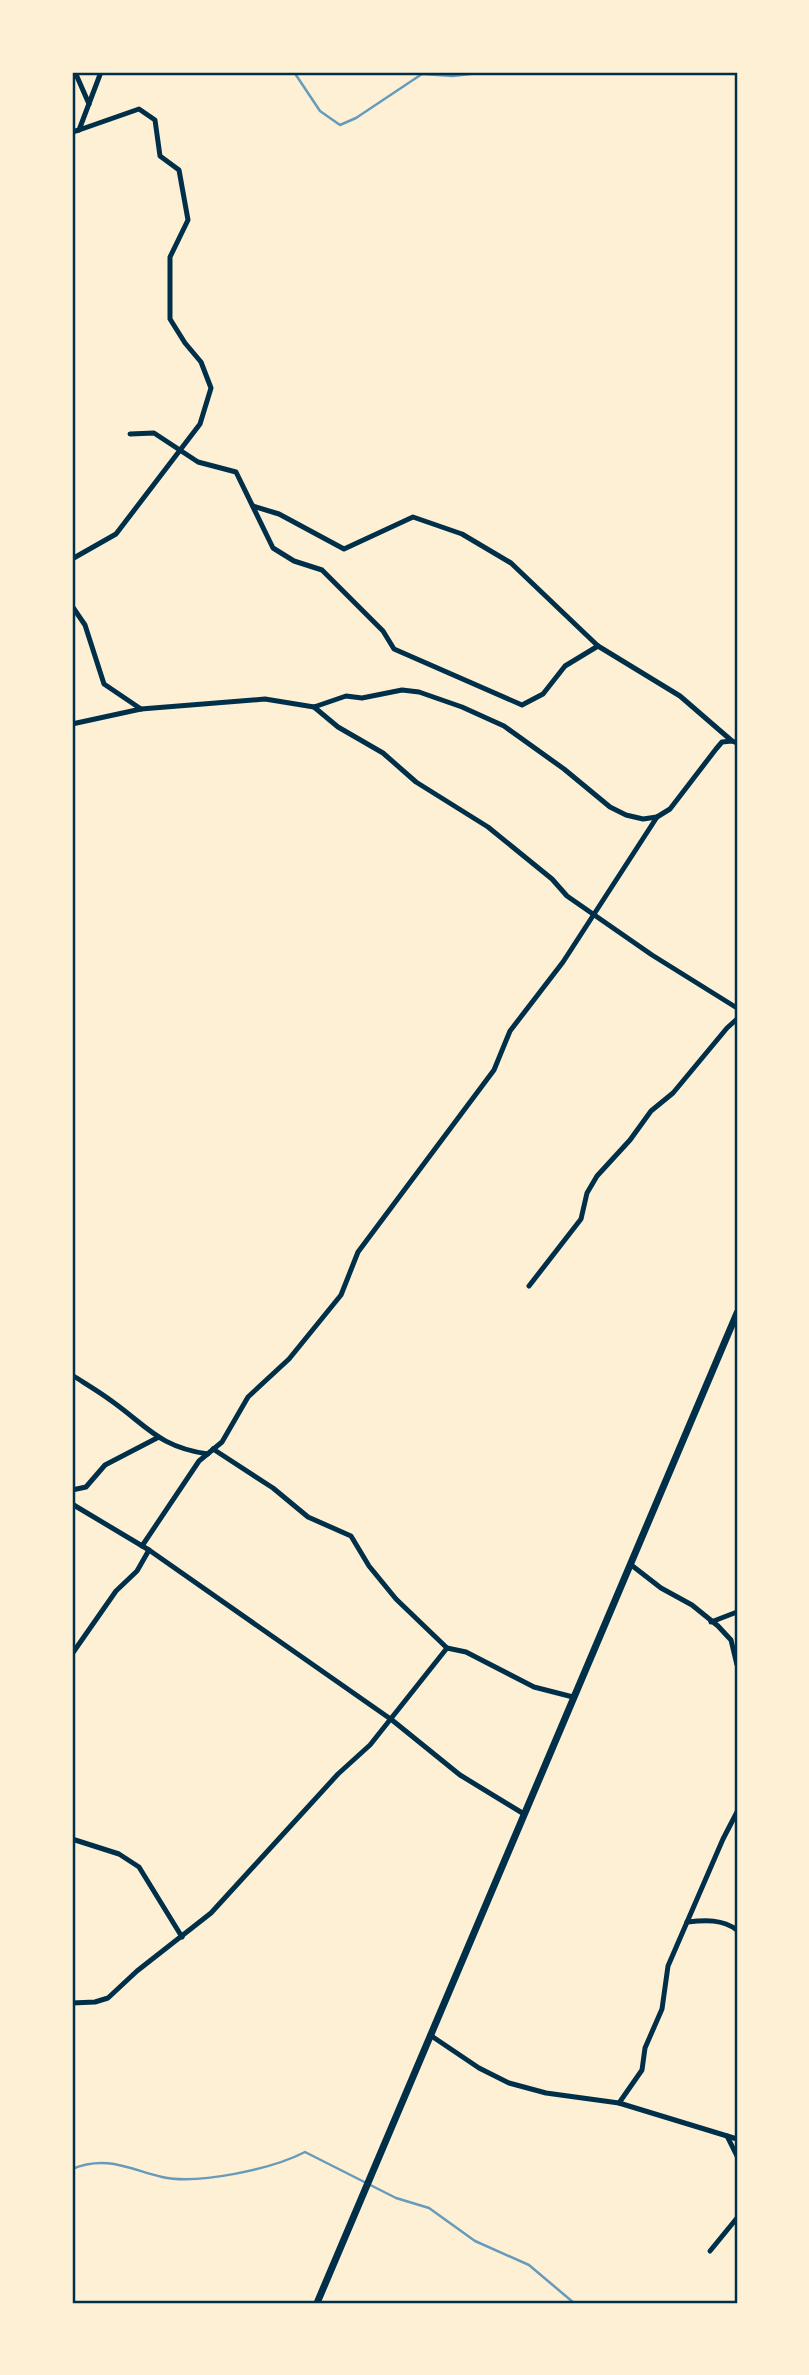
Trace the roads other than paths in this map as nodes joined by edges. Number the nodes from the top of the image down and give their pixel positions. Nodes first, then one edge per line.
1 (75, 72) edge
2 (101, 72) edge
3 (89, 104) junction
4 (79, 130) junction
5 (72, 132) edge
6 (130, 434) dead end
7 (181, 451) junction
8 (253, 506) junction
9 (72, 559) edge
10 (72, 606) edge
11 (598, 646) junction
12 (314, 707) junction
13 (141, 709) junction
14 (72, 724) edge
15 (734, 742) edge
16 (657, 817) junction
17 (594, 915) junction
18 (737, 1008) edge
19 (737, 1019) edge
20 (529, 1286) dead end
21 (737, 1314) edge
22 (72, 1375) edge
23 (158, 1438) junction
24 (210, 1452) junction
25 (72, 1490) edge
26 (72, 1504) edge
27 (142, 1546) junction
28 (149, 1550) junction
29 (630, 1564) junction
30 (737, 1612) edge
31 (711, 1622) junction
32 (447, 1648) junction
33 (72, 1654) edge
34 (737, 1665) edge
35 (573, 1697) junction
36 (392, 1720) junction
37 (737, 1812) edge
38 (524, 1814) junction
39 (72, 1839) edge
40 (687, 1922) junction
41 (737, 1930) edge
42 (182, 1937) junction
43 (72, 2003) edge
44 (430, 2035) junction
45 (619, 2103) junction
46 (727, 2136) junction
47 (737, 2139) edge
48 (737, 2156) edge
49 (737, 2218) edge
50 (710, 2251) dead end
51 (317, 2303) edge

1 - 3 street
2 - 3 street
3 - 4 street
4 - 5 street
4 - 7 street
6 - 7 street
7 - 8 street
7 - 9 street
8 - 11 street
8 - 11 street
10 - 13 street
11 - 15 street
12 - 13 street
12 - 16 street
12 - 17 street
13 - 14 street
15 - 16 street
16 - 17 street
17 - 18 street
17 - 24 street
19 - 20 street
21 - 29 main road
22 - 23 street
23 - 24 street
23 - 25 street
24 - 27 street
24 - 32 street
26 - 27 street
27 - 28 street
28 - 33 street
28 - 36 street
29 - 31 street
29 - 35 main road
30 - 31 street
31 - 34 street
32 - 35 street
32 - 36 street
35 - 38 main road
36 - 38 street
36 - 42 street
37 - 40 street
38 - 44 main road
39 - 42 street
40 - 41 street
40 - 45 street
42 - 43 street
44 - 45 street
44 - 51 main road
45 - 46 street
46 - 47 street
46 - 48 street
49 - 50 street

